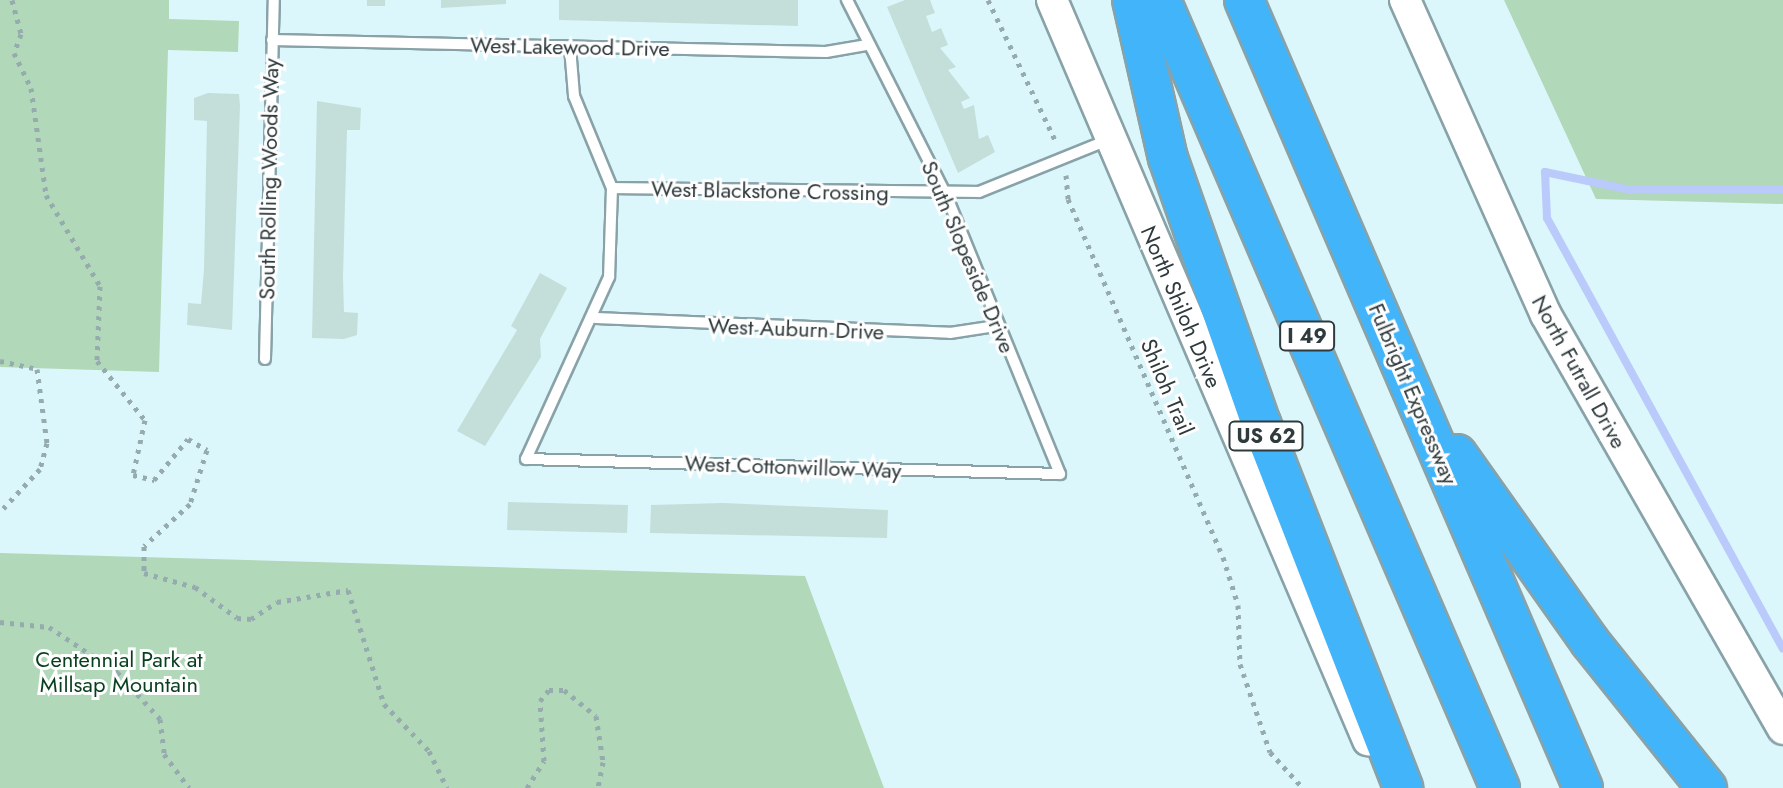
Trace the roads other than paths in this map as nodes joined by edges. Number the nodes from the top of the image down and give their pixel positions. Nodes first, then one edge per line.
1 (274, 0) edge
2 (847, 0) edge
3 (1052, 0) edge
4 (1132, 0) edge
5 (1161, 0) edge
6 (1244, 0) edge
7 (1405, 0) edge
8 (272, 40) junction
9 (867, 45) junction
10 (570, 47) junction
11 (1110, 139) junction
12 (612, 188) junction
13 (946, 195) junction
14 (596, 318) junction
15 (996, 326) junction
16 (265, 359) dead end
17 (1412, 391) junction
18 (1060, 474) joint
19 (1783, 729) edge
20 (1392, 788) edge
21 (1403, 788) edge
22 (1500, 788) edge
23 (1583, 788) edge
24 (1707, 788) edge

1 - 8 lane, South Rolling Woods Way
2 - 9 lane, South Slopeside Drive
3 - 11 main road, North Shiloh Drive
4 - 21 highway, US 62
5 - 22 highway, I 49
6 - 17 highway, Fulbright Expressway
7 - 19 main road, North Futrall Drive
8 - 10 lane, West Lakewood Drive
8 - 16 lane, South Rolling Woods Way
9 - 10 lane, West Lakewood Drive
9 - 13 lane, South Slopeside Drive
10 - 12 lane
11 - 13 lane, West Blackstone Crossing
11 - 20 main road, North Shiloh Drive
12 - 13 lane, West Blackstone Crossing
12 - 14 lane
13 - 15 lane, South Slopeside Drive
14 - 15 lane, West Auburn Drive
14 - 18 lane, West Cottonwillow Way
15 - 18 lane, South Slopeside Drive
17 - 23 highway, Fulbright Expressway
17 - 24 highway

